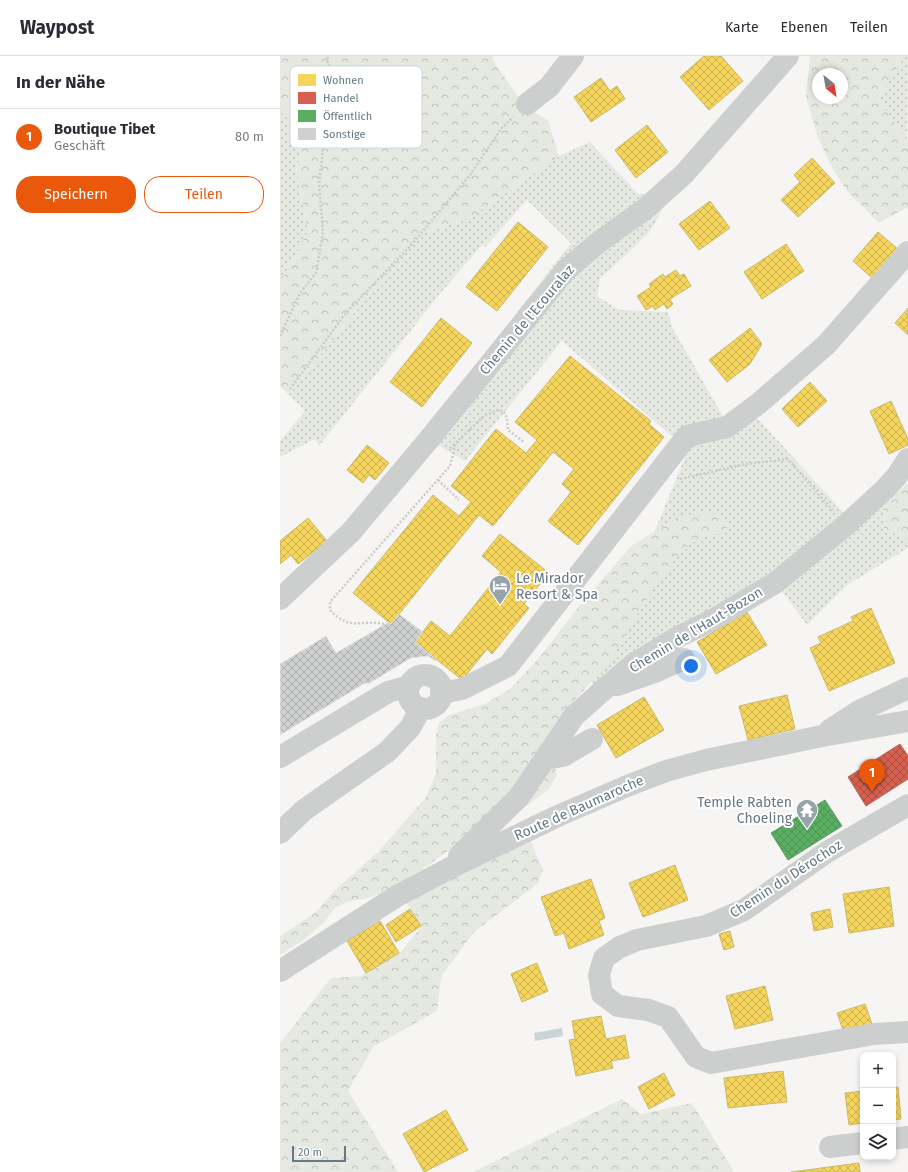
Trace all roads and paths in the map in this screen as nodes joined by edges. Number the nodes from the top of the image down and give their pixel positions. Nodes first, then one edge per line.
1 (328, 56) edge
2 (573, 56) edge
3 (788, 56) edge
4 (330, 66) edge
5 (527, 104) joint
6 (323, 148) edge
7 (908, 252) edge
8 (280, 336) edge
9 (290, 389) dead end
10 (456, 442) junction
11 (524, 442) dead end
12 (445, 452) dead end
13 (908, 459) edge
14 (438, 480) junction
15 (678, 480) dead end
16 (459, 500) dead end
17 (836, 515) dead end
18 (280, 599) edge
19 (384, 624) dead end
20 (684, 659) dead end
21 (409, 686) junction
22 (908, 688) edge
23 (604, 689) junction
24 (441, 693) junction
25 (421, 708) junction
26 (908, 721) edge
27 (822, 736) junction
28 (592, 739) dead end
29 (280, 757) edge
30 (545, 759) junction
31 (908, 805) edge
32 (280, 833) edge
33 (452, 867) junction
34 (280, 971) edge
35 (908, 1032) edge
36 (908, 1138) edge
37 (896, 1139) edge
38 (860, 1143) edge
39 (830, 1147) dead end

1 - 4 path
2 - 5 street
3 - 18 street, Chemin de l'Ecouralaz
5 - 9 path
6 - 8 path
7 - 24 street
10 - 11 path
10 - 12 path
10 - 14 path
13 - 23 street, Chemin de l'Haut-Bozon
14 - 16 path
14 - 19 path
15 - 17 path
20 - 23 street
21 - 24 street
21 - 25 street
21 - 29 street
22 - 27 street
23 - 30 street, Chemin de l'Haut-Bozon
24 - 25 street
25 - 32 street
26 - 27 street, Route de Baumaroche
27 - 33 street, Route de Baumaroche
28 - 30 street
30 - 33 street, Chemin de l'Haut-Bozon
31 - 35 street, Chemin du Dérochoz
33 - 34 street, Route de Baumaroche
36 - 37 street
38 - 39 street

